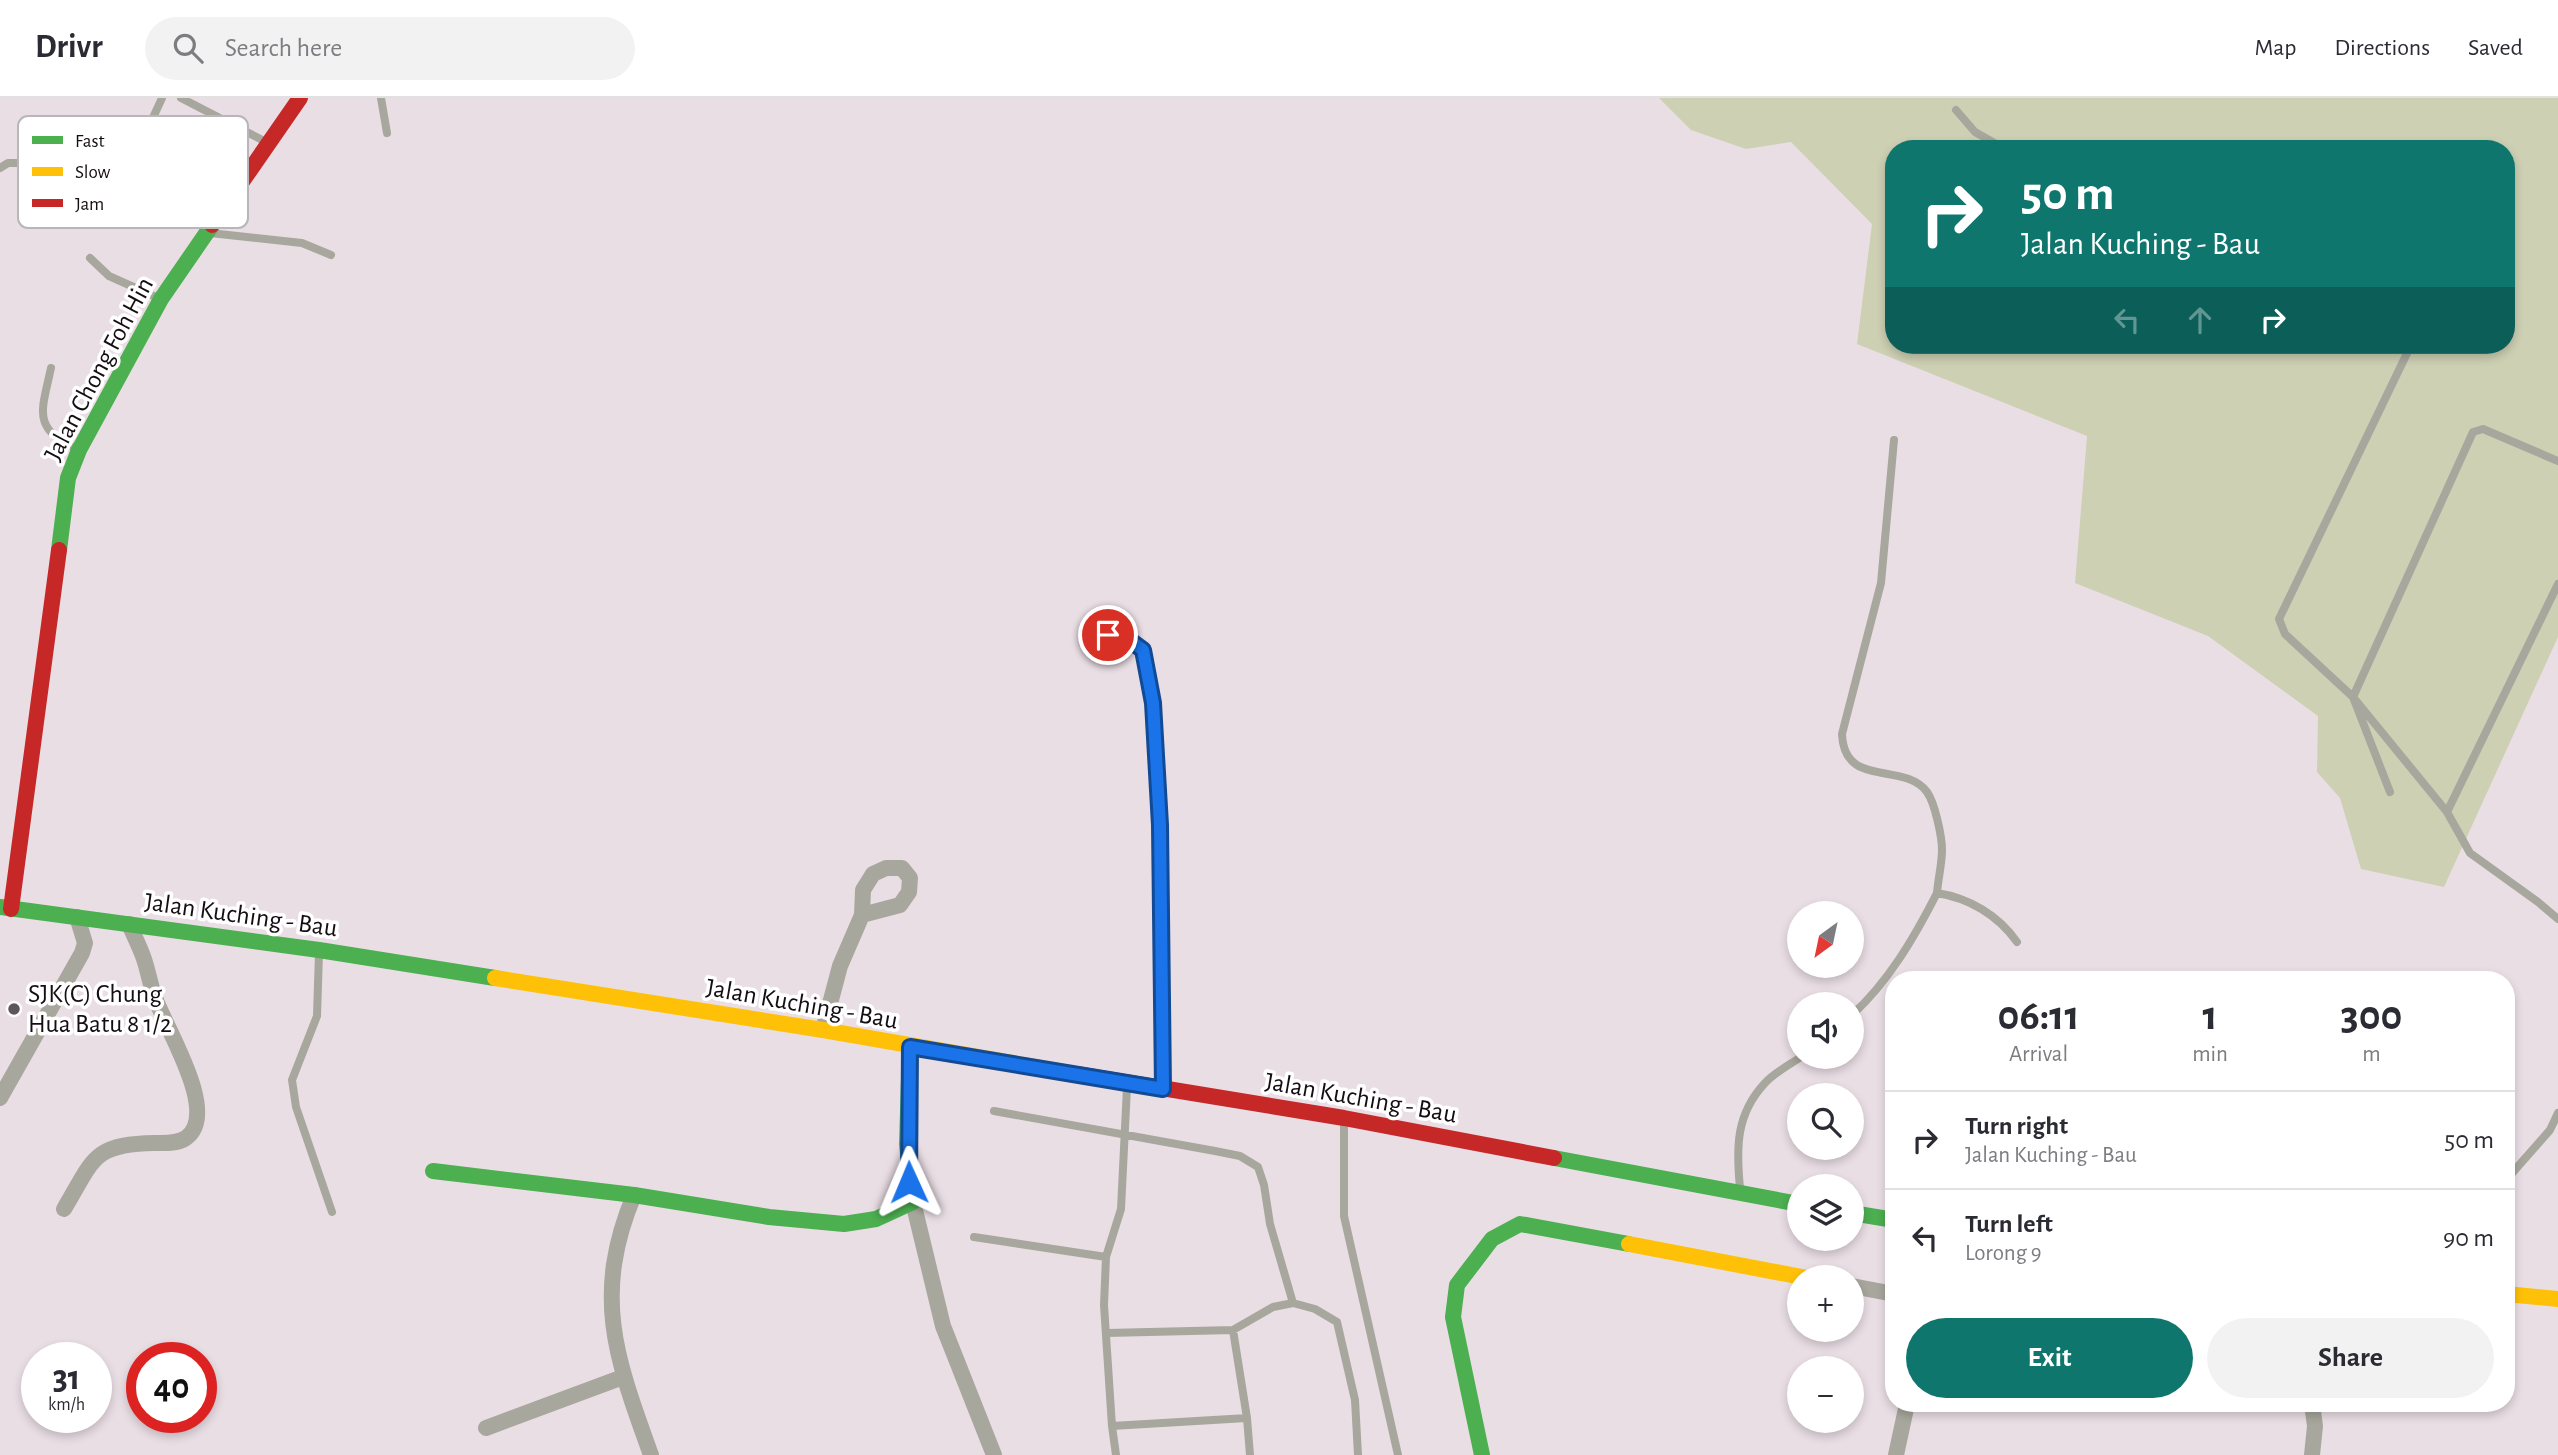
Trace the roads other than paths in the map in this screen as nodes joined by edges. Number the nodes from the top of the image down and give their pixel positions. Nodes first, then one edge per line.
1 (162, 98) edge
2 (181, 98) edge
3 (300, 98) edge
4 (382, 98) edge
5 (1956, 110) dead end
6 (154, 116) edge
7 (216, 116) edge
8 (248, 133) edge
9 (387, 133) dead end
10 (1989, 140) edge
11 (268, 143) junction
12 (18, 163) edge
13 (0, 168) edge
14 (248, 175) edge
15 (210, 228) edge
16 (207, 232) junction
17 (331, 255) dead end
18 (90, 258) dead end
19 (161, 299) junction
20 (2407, 354) edge
21 (51, 368) dead end
22 (1894, 440) dead end
23 (79, 450) junction
24 (2558, 461) edge
25 (2558, 584) edge
26 (1108, 635) dead end
27 (2353, 697) junction
28 (2390, 792) dead end
29 (2447, 812) junction
30 (1937, 893) junction
31 (6, 908) edge
32 (862, 915) dead end
33 (77, 917) junction
34 (2558, 919) edge
35 (129, 924) junction
36 (2017, 942) dead end
37 (319, 950) junction
38 (1891, 971) edge
39 (1885, 979) edge
40 (1864, 1004) edge
41 (823, 1030) junction
42 (910, 1047) junction
43 (1787, 1067) edge
44 (1128, 1082) junction
45 (1163, 1089) junction
46 (0, 1098) edge
47 (994, 1111) dead end
48 (2558, 1113) edge
49 (1344, 1118) junction
50 (1124, 1134) junction
51 (2515, 1170) edge
52 (433, 1171) dead end
53 (1740, 1194) junction
54 (634, 1195) junction
55 (913, 1202) junction
56 (1787, 1202) edge
57 (64, 1209) dead end
58 (332, 1212) dead end
59 (1864, 1215) edge
60 (1885, 1218) edge
61 (974, 1237) dead end
62 (1106, 1257) junction
63 (1787, 1274) edge
64 (1864, 1288) edge
65 (1885, 1292) edge
66 (2515, 1295) edge
67 (2558, 1299) edge
68 (1293, 1303) junction
69 (1233, 1330) junction
70 (1107, 1333) junction
71 (623, 1377) junction
72 (1905, 1412) edge
73 (2313, 1412) edge
74 (1247, 1418) junction
75 (1112, 1426) junction
76 (486, 1428) dead end
77 (652, 1455) edge
78 (994, 1455) edge
79 (1116, 1455) edge
80 (1250, 1455) edge
81 (1358, 1455) edge
82 (1398, 1455) edge
83 (1482, 1455) edge
84 (1896, 1455) edge
85 (2312, 1455) edge

1 - 6 lane
2 - 7 lane
3 - 11 street, Jalan Chong Foh Hin
4 - 9 lane
5 - 10 lane
8 - 11 lane
11 - 14 street, Jalan Chong Foh Hin
12 - 13 lane
15 - 16 street, Jalan Chong Foh Hin
16 - 17 lane
16 - 19 street, Jalan Chong Foh Hin
18 - 19 lane
19 - 23 street, Jalan Chong Foh Hin
20 - 27 lane
21 - 23 lane
22 - 30 lane
23 - 31 street, Jalan Chong Foh Hin
24 - 27 lane
25 - 29 lane
26 - 45 lane
27 - 28 lane
27 - 29 lane
29 - 34 lane
30 - 36 lane
30 - 38 lane
31 - 33 street, Jalan Kuching - Bau
32 - 41 street
33 - 35 street, Jalan Kuching - Bau
33 - 46 street
35 - 37 street, Jalan Kuching - Bau
35 - 57 street
37 - 41 street, Jalan Kuching - Bau
37 - 58 lane
39 - 40 lane
41 - 42 street, Jalan Kuching - Bau
42 - 44 street, Jalan Kuching - Bau
42 - 55 street
43 - 53 lane
44 - 45 street, Jalan Kuching - Bau
44 - 50 lane
45 - 49 street, Jalan Kuching - Bau
47 - 50 lane
48 - 51 lane
49 - 53 street, Jalan Kuching - Bau
49 - 82 lane
50 - 62 lane
50 - 68 lane
52 - 54 street
53 - 56 street, Jalan Kuching - Bau
54 - 55 street
54 - 71 street
55 - 78 street
59 - 60 street
61 - 62 lane
62 - 70 lane
63 - 83 street
64 - 65 street
66 - 67 street
68 - 69 lane
68 - 81 lane
69 - 70 lane
69 - 74 lane
70 - 75 lane
71 - 76 street
71 - 77 street
72 - 84 street
73 - 85 street
74 - 75 lane
74 - 80 lane
75 - 79 lane

